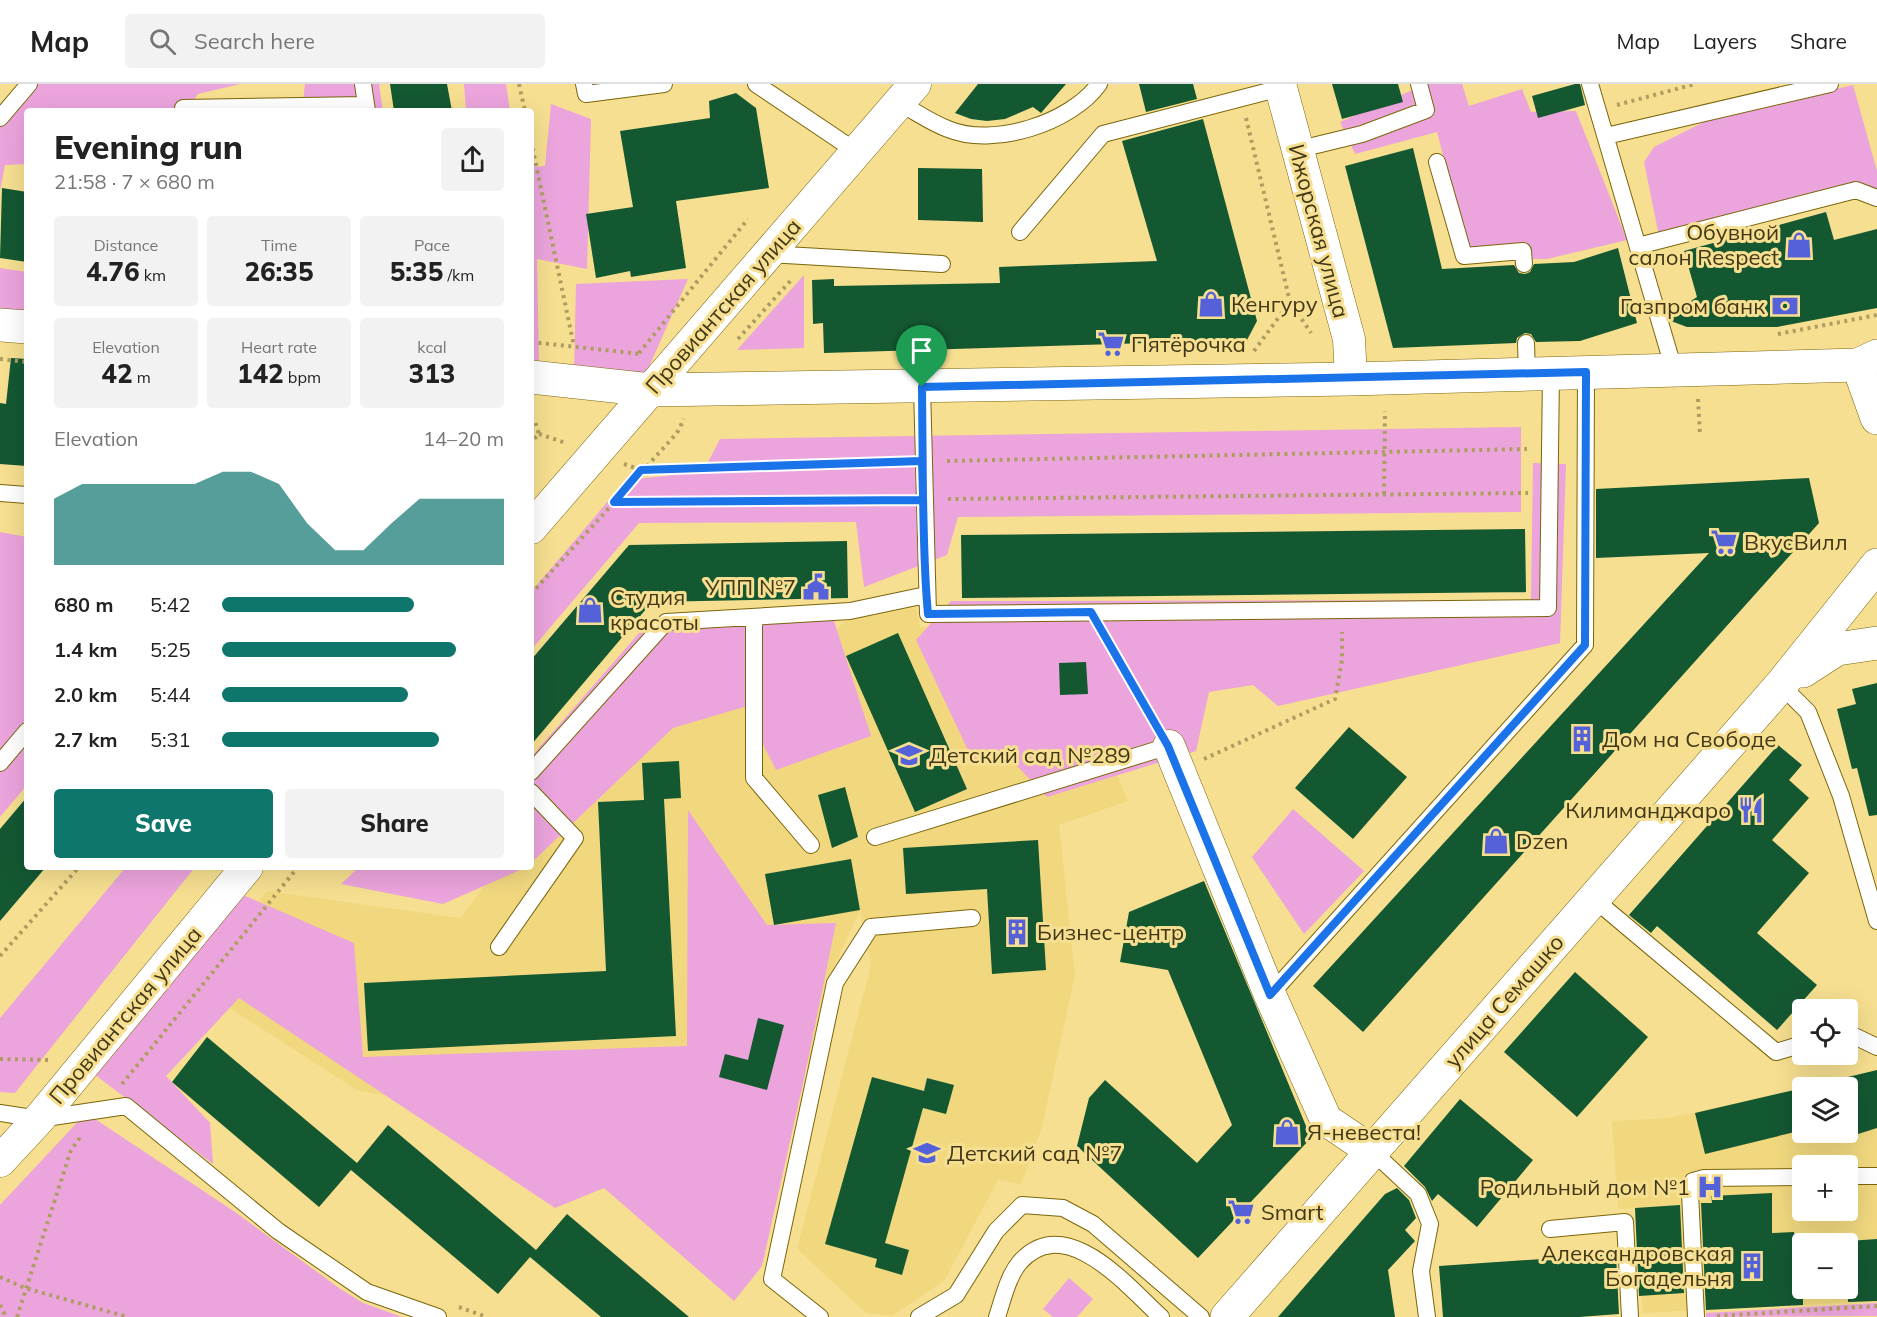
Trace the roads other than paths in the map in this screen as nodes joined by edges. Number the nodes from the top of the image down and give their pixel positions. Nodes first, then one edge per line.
1 (29, 84) edge
2 (363, 84) edge
3 (584, 84) edge
4 (664, 84) edge
5 (756, 84) edge
6 (1099, 84) edge
7 (1419, 84) edge
8 (1590, 84) edge
9 (1830, 84) edge
10 (1280, 86) edge
11 (907, 93) edge
12 (183, 108) dead end
13 (366, 108) edge
14 (0, 118) edge
15 (1605, 136) junction
16 (1296, 150) junction
17 (856, 152) junction
18 (1437, 162) dead end
19 (1877, 198) edge
20 (1020, 232) dead end
21 (1638, 246) junction
22 (768, 255) junction
23 (942, 264) dead end
24 (1524, 264) dead end
25 (0, 325) edge
26 (24, 327) edge
27 (1868, 361) edge
28 (1534, 364) junction
29 (1674, 370) junction
30 (1586, 372) junction
31 (534, 377) edge
32 (1351, 379) junction
33 (922, 387) junction
34 (651, 390) junction
35 (1877, 418) edge
36 (0, 492) edge
37 (24, 495) edge
38 (534, 525) edge
39 (1877, 565) edge
40 (926, 595) junction
41 (754, 617) junction
42 (1877, 643) edge
43 (1781, 685) junction
44 (24, 735) edge
45 (1174, 758) joint
46 (0, 763) edge
47 (534, 769) edge
48 (534, 795) edge
49 (875, 837) dead end
50 (811, 845) dead end
51 (245, 870) edge
52 (1594, 899) junction
53 (972, 918) dead end
54 (1877, 921) edge
55 (499, 947) dead end
56 (1270, 995) junction
57 (1858, 1038) edge
58 (1792, 1047) edge
59 (1877, 1047) edge
60 (0, 1113) edge
61 (39, 1119) junction
62 (1372, 1152) junction
63 (0, 1161) edge
64 (1858, 1176) edge
65 (1877, 1176) edge
66 (1792, 1177) edge
67 (1550, 1229) dead end
68 (438, 1317) edge
69 (820, 1317) edge
70 (918, 1317) edge
71 (997, 1317) edge
72 (1161, 1317) edge
73 (1200, 1317) edge
74 (1227, 1317) edge
75 (1427, 1317) edge
76 (1630, 1317) edge
77 (1696, 1317) edge

1 - 14 lane
2 - 13 lane
3 - 4 lane
5 - 17 lane
6 - 11 lane
7 - 16 lane
8 - 15 lane
9 - 15 lane
10 - 16 street, Ижорская улица
10 - 20 lane
11 - 17 street, Провиантская улица
12 - 13 lane
15 - 21 lane
16 - 32 street, Ижорская улица
17 - 22 street, Провиантская улица
18 - 24 lane
19 - 21 lane
21 - 29 lane
22 - 23 lane
22 - 34 street, Провиантская улица
25 - 26 street
27 - 29 street
27 - 35 street
28 - 30 street
28 - 32 street
28 - 40 lane
29 - 30 street
30 - 56 lane
31 - 34 street
32 - 33 street
33 - 34 street
33 - 40 lane
34 - 38 street, Провиантская улица
36 - 37 lane
39 - 43 street, улица Семашко
40 - 41 lane
41 - 47 lane
41 - 50 lane
42 - 43 street, улица Семашко
43 - 52 street, улица Семашко
43 - 54 lane
44 - 46 lane
45 - 49 lane
45 - 56 street
48 - 55 lane
51 - 61 street, Провиантская улица
52 - 58 lane
52 - 62 street, улица Семашко
53 - 69 lane
56 - 62 street
57 - 59 lane
60 - 61 lane
61 - 63 street, Провиантская улица
61 - 68 lane
62 - 74 street, улица Семашко
62 - 75 lane
64 - 65 lane
66 - 77 lane
67 - 76 lane
70 - 73 lane
71 - 72 lane

